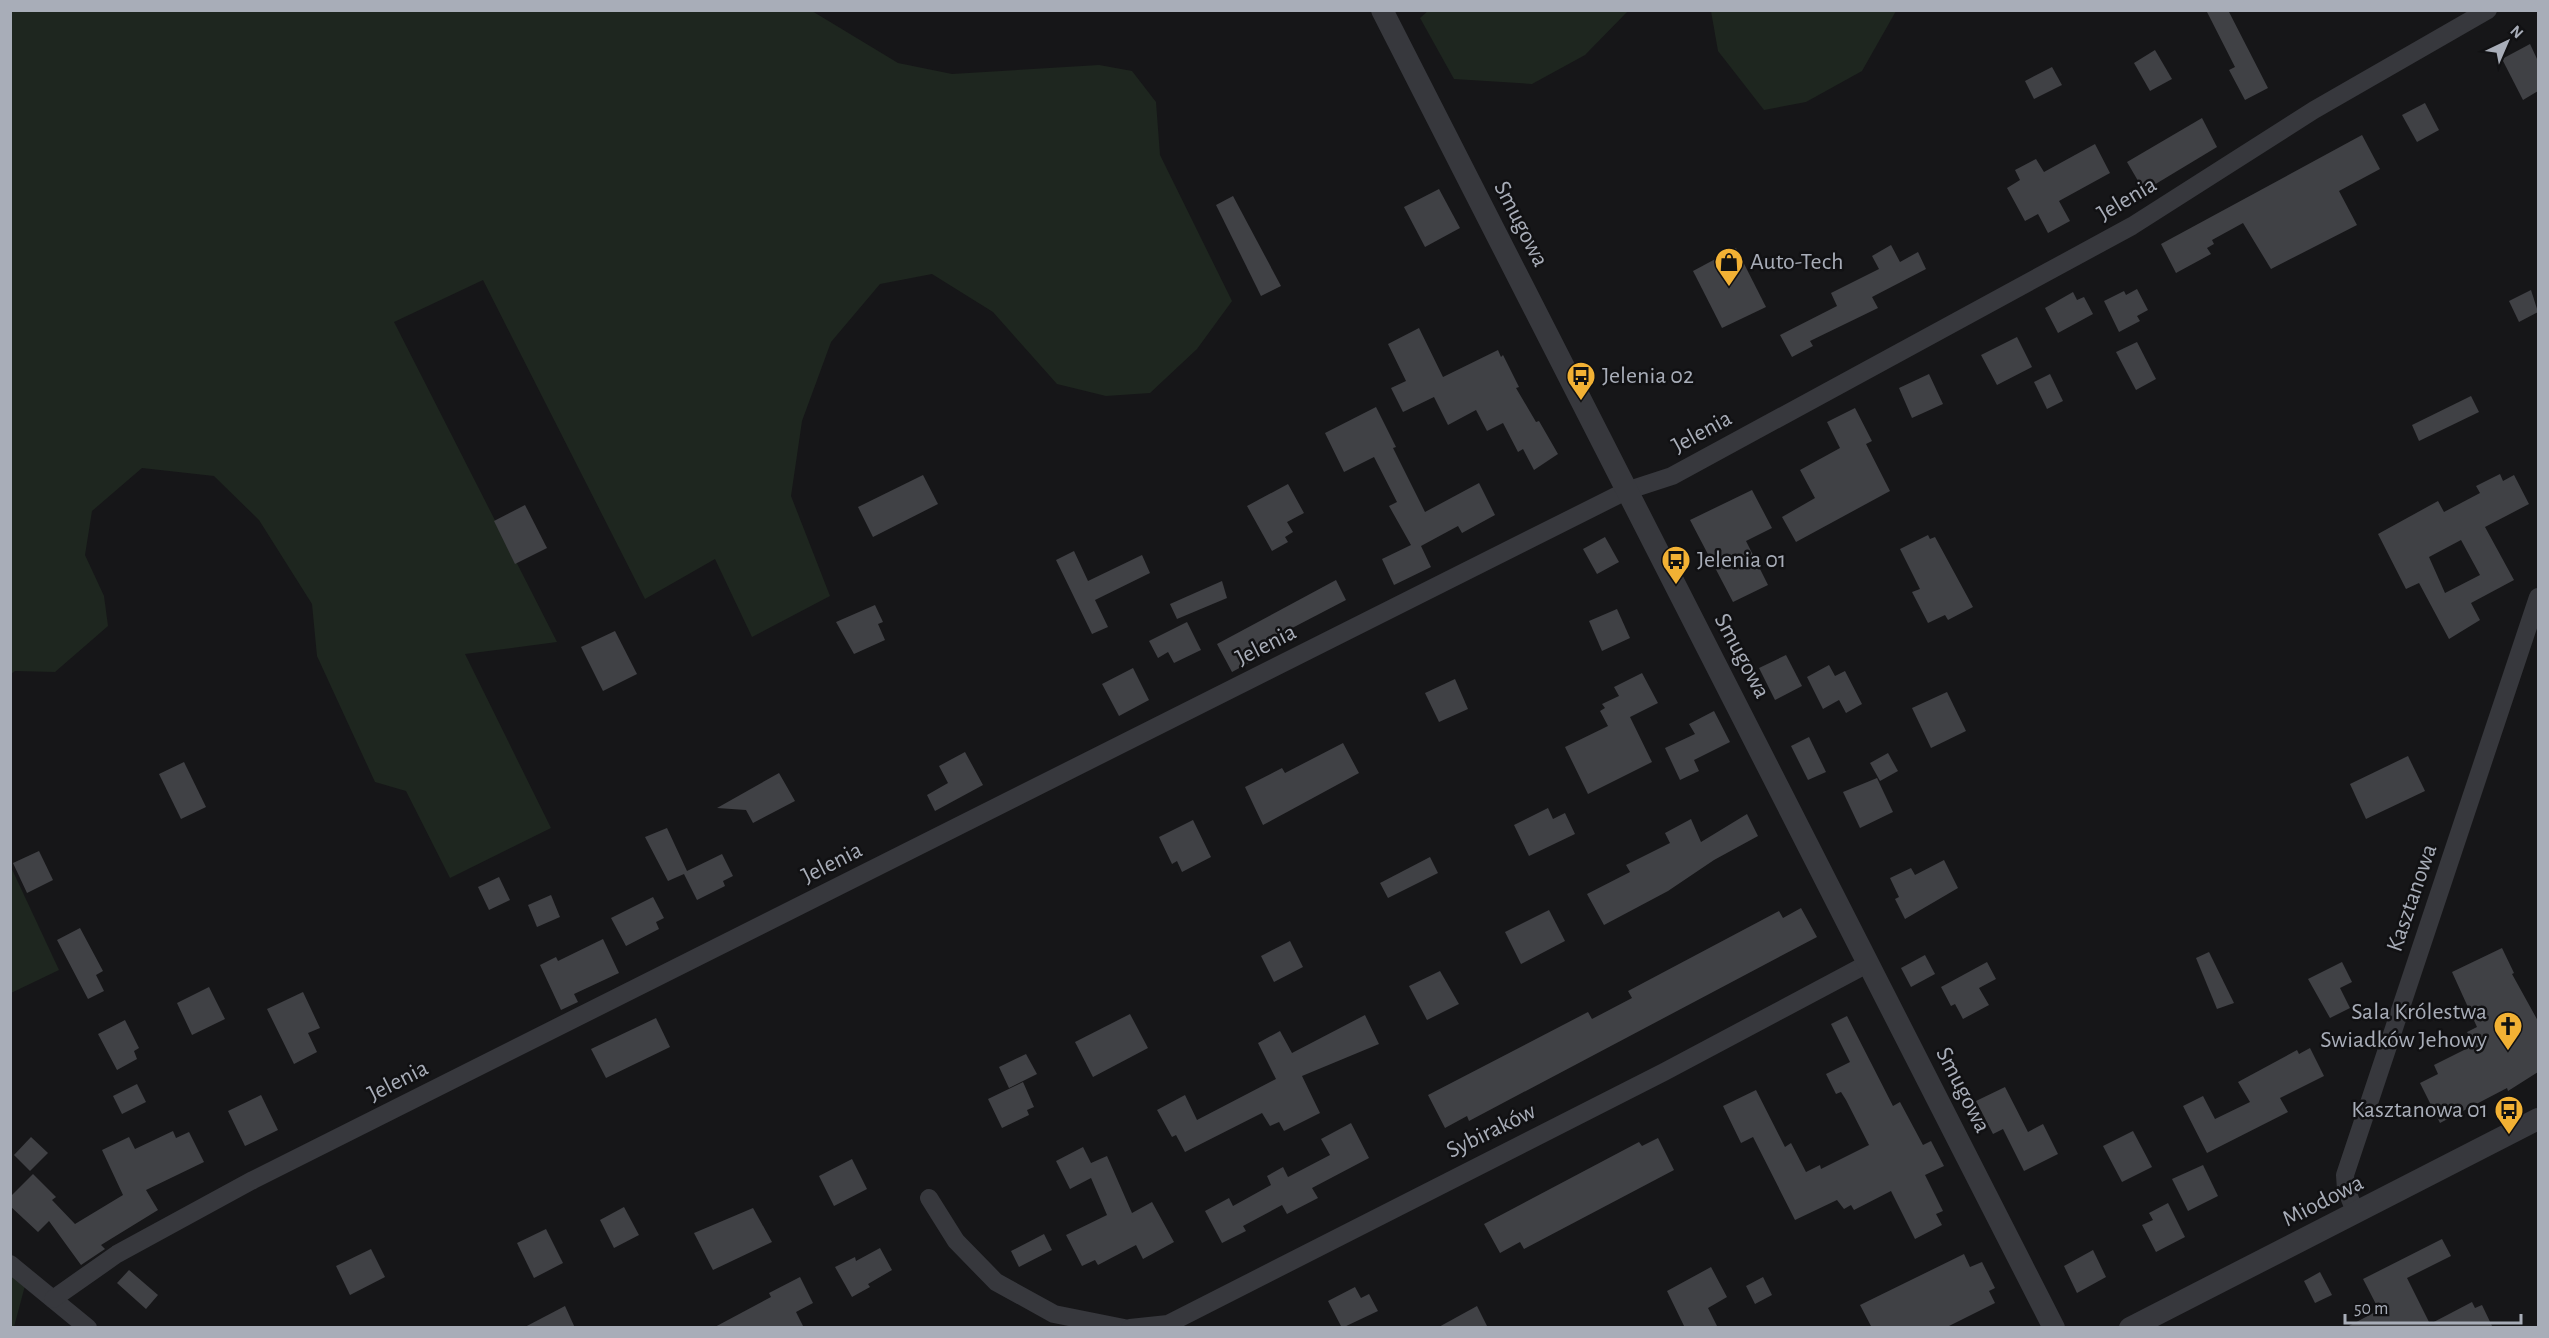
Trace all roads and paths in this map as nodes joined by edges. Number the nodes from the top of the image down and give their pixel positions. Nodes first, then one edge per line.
1 (1382, 10) edge
2 (2488, 10) edge
3 (1626, 491) junction
4 (2538, 597) edge
5 (1869, 963) junction
6 (2538, 1119) edge
7 (929, 1198) dead end
8 (2356, 1214) junction
9 (10, 1264) edge
10 (53, 1299) junction
11 (1169, 1326) edge
12 (88, 1328) edge
13 (1124, 1328) edge
14 (1130, 1328) edge
15 (2054, 1328) edge
16 (2130, 1328) edge

1 - 3 street, Smugowa
2 - 3 street, Jelenia
3 - 5 street, Smugowa
3 - 10 street, Jelenia
4 - 8 street, Kasztanowa
5 - 11 street, Sybiraków
5 - 15 street, Smugowa
6 - 8 street, Miodowa
7 - 13 street
8 - 16 street, Miodowa
9 - 10 street
10 - 12 street
11 - 14 street, Sybiraków

